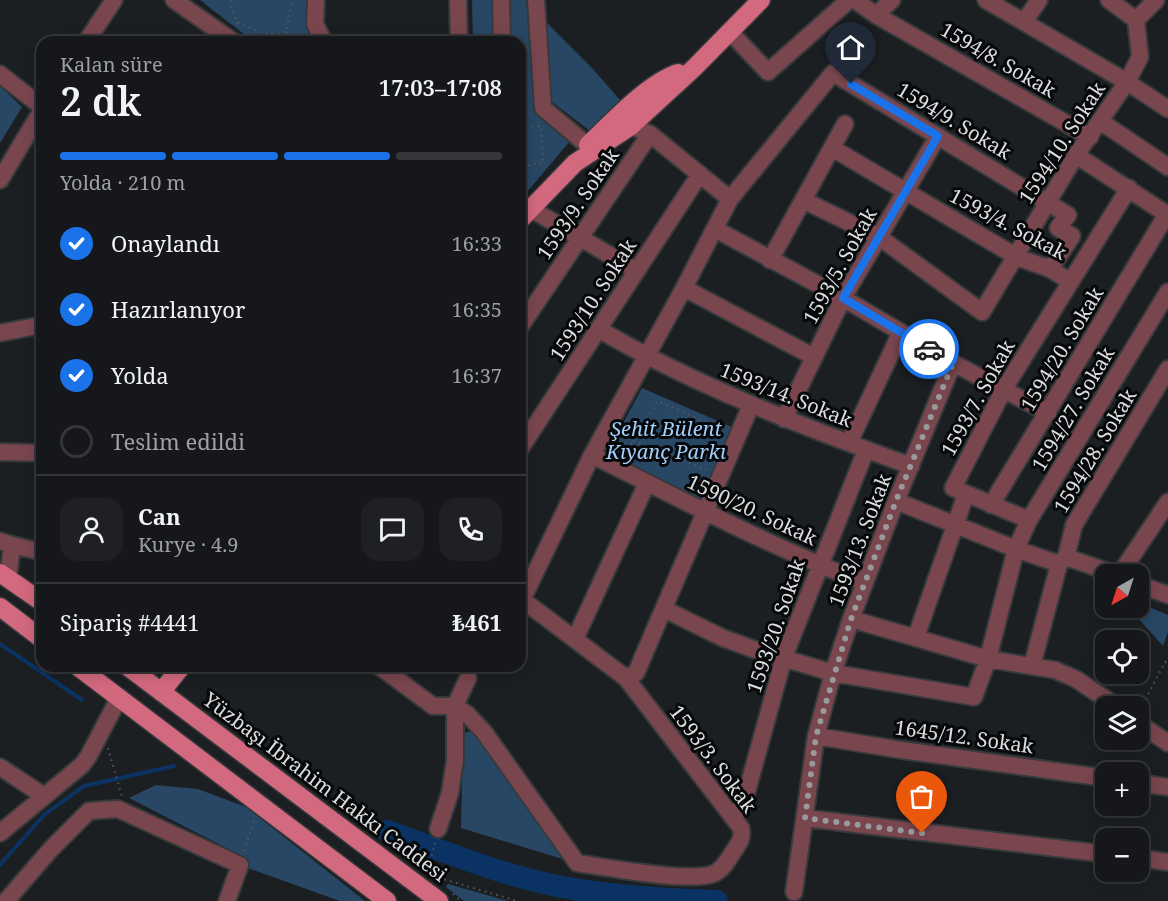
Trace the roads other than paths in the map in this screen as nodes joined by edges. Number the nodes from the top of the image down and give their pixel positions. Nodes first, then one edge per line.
1 (114, 0) edge
2 (316, 0) edge
3 (458, 0) edge
4 (501, 0) edge
5 (536, 0) edge
6 (761, 0) edge
7 (849, 0) edge
8 (855, 0) edge
9 (892, 0) edge
10 (986, 0) edge
11 (1039, 0) edge
12 (1110, 0) edge
13 (1156, 0) edge
14 (184, 2) edge
15 (876, 15) junction
16 (1136, 20) junction
17 (1024, 22) junction
18 (730, 32) junction
19 (90, 36) edge
20 (235, 36) edge
21 (321, 36) edge
22 (459, 36) edge
23 (502, 36) edge
24 (694, 68) junction
25 (0, 74) edge
26 (1127, 82) junction
27 (36, 104) edge
28 (1168, 109) edge
29 (36, 119) edge
30 (1101, 121) junction
31 (845, 124) dead end
32 (631, 126) junction
33 (651, 134) junction
34 (938, 136) junction
35 (1090, 137) junction
36 (587, 145) junction
37 (832, 148) junction
38 (1077, 155) junction
39 (575, 164) junction
40 (1168, 167) edge
41 (700, 174) junction
42 (0, 180) edge
43 (1130, 188) junction
44 (905, 192) junction
45 (730, 199) junction
46 (803, 200) junction
47 (1048, 203) junction
48 (526, 211) edge
49 (526, 214) edge
50 (1168, 215) edge
51 (715, 229) junction
52 (879, 237) junction
53 (581, 239) junction
54 (1017, 257) junction
55 (770, 260) junction
56 (1050, 269) junction
57 (637, 271) junction
58 (1071, 282) junction
59 (684, 288) junction
60 (1168, 292) edge
61 (843, 298) junction
62 (526, 318) edge
63 (36, 326) edge
64 (600, 330) junction
65 (901, 332) junction
66 (0, 333) edge
67 (646, 357) junction
68 (814, 357) junction
69 (953, 363) junction
70 (1168, 369) edge
71 (1004, 389) junction
72 (751, 405) junction
73 (1048, 413) junction
74 (784, 419) junction
75 (526, 440) edge
76 (849, 443) junction
77 (866, 450) junction
78 (0, 452) edge
79 (36, 453) edge
80 (592, 455) junction
81 (911, 466) junction
82 (647, 483) junction
83 (966, 494) junction
84 (896, 501) junction
85 (1168, 502) edge
86 (991, 505) junction
87 (706, 512) junction
88 (1029, 520) junction
89 (955, 524) junction
90 (6, 543) edge
91 (1016, 549) junction
92 (36, 550) edge
93 (1063, 560) junction
94 (1127, 564) edge
95 (820, 566) junction
96 (1095, 569) edge
97 (4, 576) edge
98 (865, 583) junction
99 (1149, 588) edge
100 (526, 593) edge
101 (1168, 595) edge
102 (36, 598) edge
103 (526, 604) edge
104 (0, 607) edge
105 (664, 609) junction
106 (851, 619) junction
107 (36, 634) edge
108 (916, 638) junction
109 (574, 639) junction
110 (784, 657) junction
111 (988, 659) junction
112 (1032, 666) junction
113 (85, 672) edge
114 (135, 672) edge
115 (177, 672) edge
116 (387, 672) edge
117 (470, 672) edge
118 (833, 673) junction
119 (626, 678) junction
120 (161, 692) junction
121 (1101, 696) edge
122 (119, 698) junction
123 (455, 706) junction
124 (1149, 730) edge
125 (816, 736) junction
126 (1168, 742) edge
127 (0, 767) edge
128 (1095, 776) edge
129 (1149, 784) edge
130 (1168, 787) edge
131 (44, 796) junction
132 (733, 818) junction
133 (805, 818) junction
134 (438, 829) road end
135 (0, 833) edge
136 (1095, 853) edge
137 (1149, 859) edge
138 (1168, 862) edge
139 (794, 892) dead end
140 (6, 901) edge
141 (227, 901) edge
142 (387, 901) edge
143 (440, 901) edge

1 - 19 street
2 - 21 street
3 - 22 street
4 - 23 street
5 - 36 street
6 - 18 main road
7 - 18 street
8 - 15 street, 1594/8. Sokak
9 - 15 street
10 - 17 street
11 - 17 street
12 - 16 street
13 - 16 street
14 - 20 street
15 - 35 street, 1594/8. Sokak
16 - 26 street, 1594/10. Sokak
17 - 26 street
18 - 24 main road
24 - 32 main road
24 - 36 main road
25 - 27 street
26 - 28 street
26 - 30 street, 1594/10. Sokak
29 - 42 street
30 - 35 street, 1594/10. Sokak
30 - 40 street
31 - 37 street
32 - 33 street
32 - 39 main road
33 - 41 street
33 - 53 street, 1593/9. Sokak
34 - 44 street, 1593/5. Sokak
34 - 45 street, 1594/9. Sokak
34 - 47 street, 1594/9. Sokak
35 - 38 street, 1594/10. Sokak
36 - 39 main road
37 - 44 street, 1593/4. Sokak
37 - 46 street
38 - 43 street
38 - 47 street, 1594/10. Sokak
39 - 48 main road
41 - 45 street
41 - 57 street, 1593/10. Sokak
43 - 50 street
43 - 58 street, 1593/7. Sokak
44 - 52 street, 1593/5. Sokak
44 - 54 street, 1593/4. Sokak
45 - 51 street
46 - 52 street
46 - 55 street
47 - 54 street, 1594/10. Sokak
47 - 56 street, 1594/9. Sokak
49 - 53 street
50 - 73 street, 1594/20. Sokak
51 - 55 street
51 - 59 street
52 - 54 street, 1594/10. Sokak
52 - 61 street, 1593/5. Sokak
53 - 57 street
53 - 62 street, 1593/9. Sokak
54 - 56 street, 1593/4. Sokak
55 - 61 street
56 - 58 street, 1593/4. Sokak
57 - 64 street, 1593/10. Sokak
58 - 71 street, 1593/7. Sokak
59 - 67 street
59 - 68 street
60 - 88 street, 1594/27. Sokak
61 - 65 street
61 - 68 street, 1593/5. Sokak
63 - 66 street
64 - 67 street, 1593/14. Sokak
64 - 75 street, 1593/10. Sokak
65 - 69 street
65 - 76 street
67 - 72 street, 1593/14. Sokak
67 - 80 street
68 - 74 street, 1593/5. Sokak
69 - 71 street
69 - 81 street, 1593/13. Sokak
70 - 93 street, 1594/28. Sokak
71 - 73 street
71 - 83 street, 1593/7. Sokak
72 - 74 street, 1593/14. Sokak
72 - 87 street
73 - 86 street, 1594/20. Sokak
74 - 76 street, 1593/14. Sokak
76 - 77 street, 1593/14. Sokak
77 - 81 street, 1593/14. Sokak
77 - 95 street, 1593/20. Sokak
78 - 79 street
80 - 82 street, 1590/20. Sokak
80 - 100 street
81 - 84 street, 1593/13. Sokak
82 - 87 street, 1590/20. Sokak
82 - 109 street
83 - 86 street
83 - 89 street
84 - 89 street
84 - 98 street, 1593/13. Sokak
85 - 94 street
86 - 88 street
87 - 95 street, 1590/20. Sokak
87 - 105 street
88 - 91 street, 1594/27. Sokak
89 - 91 street
89 - 108 street
90 - 92 street
90 - 97 street
91 - 93 street
91 - 111 street, 1594/27. Sokak
93 - 96 street
93 - 112 street, 1594/28. Sokak
95 - 98 street, 1590/20. Sokak
95 - 110 street, 1593/20. Sokak
97 - 102 main road
98 - 106 street, 1593/13. Sokak
99 - 101 street
103 - 109 street, 1593/3. Sokak
104 - 107 main road
105 - 110 street
105 - 119 street
106 - 108 street
106 - 118 street, 1593/13. Sokak
108 - 111 street
109 - 119 street, 1593/3. Sokak
110 - 118 street
110 - 132 street, 1593/20. Sokak
111 - 112 street
111 - 118 street, 1594/27. Sokak
112 - 121 street
113 - 122 main road
114 - 120 main road, Yüzbaşı İbrahim Hakkı Caddesi
115 - 120 main road
116 - 123 street
117 - 123 street
118 - 125 street, 1593/13. Sokak
119 - 132 street, 1593/3. Sokak
120 - 143 main road, Yüzbaşı İbrahim Hakkı Caddesi
122 - 131 street
122 - 142 main road
123 - 132 street, 1593/3. Sokak
123 - 134 street
124 - 126 street
125 - 128 street, 1645/12. Sokak
125 - 133 street, 1593/13. Sokak
127 - 131 street
129 - 130 street
131 - 135 street
133 - 136 street
133 - 139 street, 1593/13. Sokak
137 - 138 street
140 - 141 street

